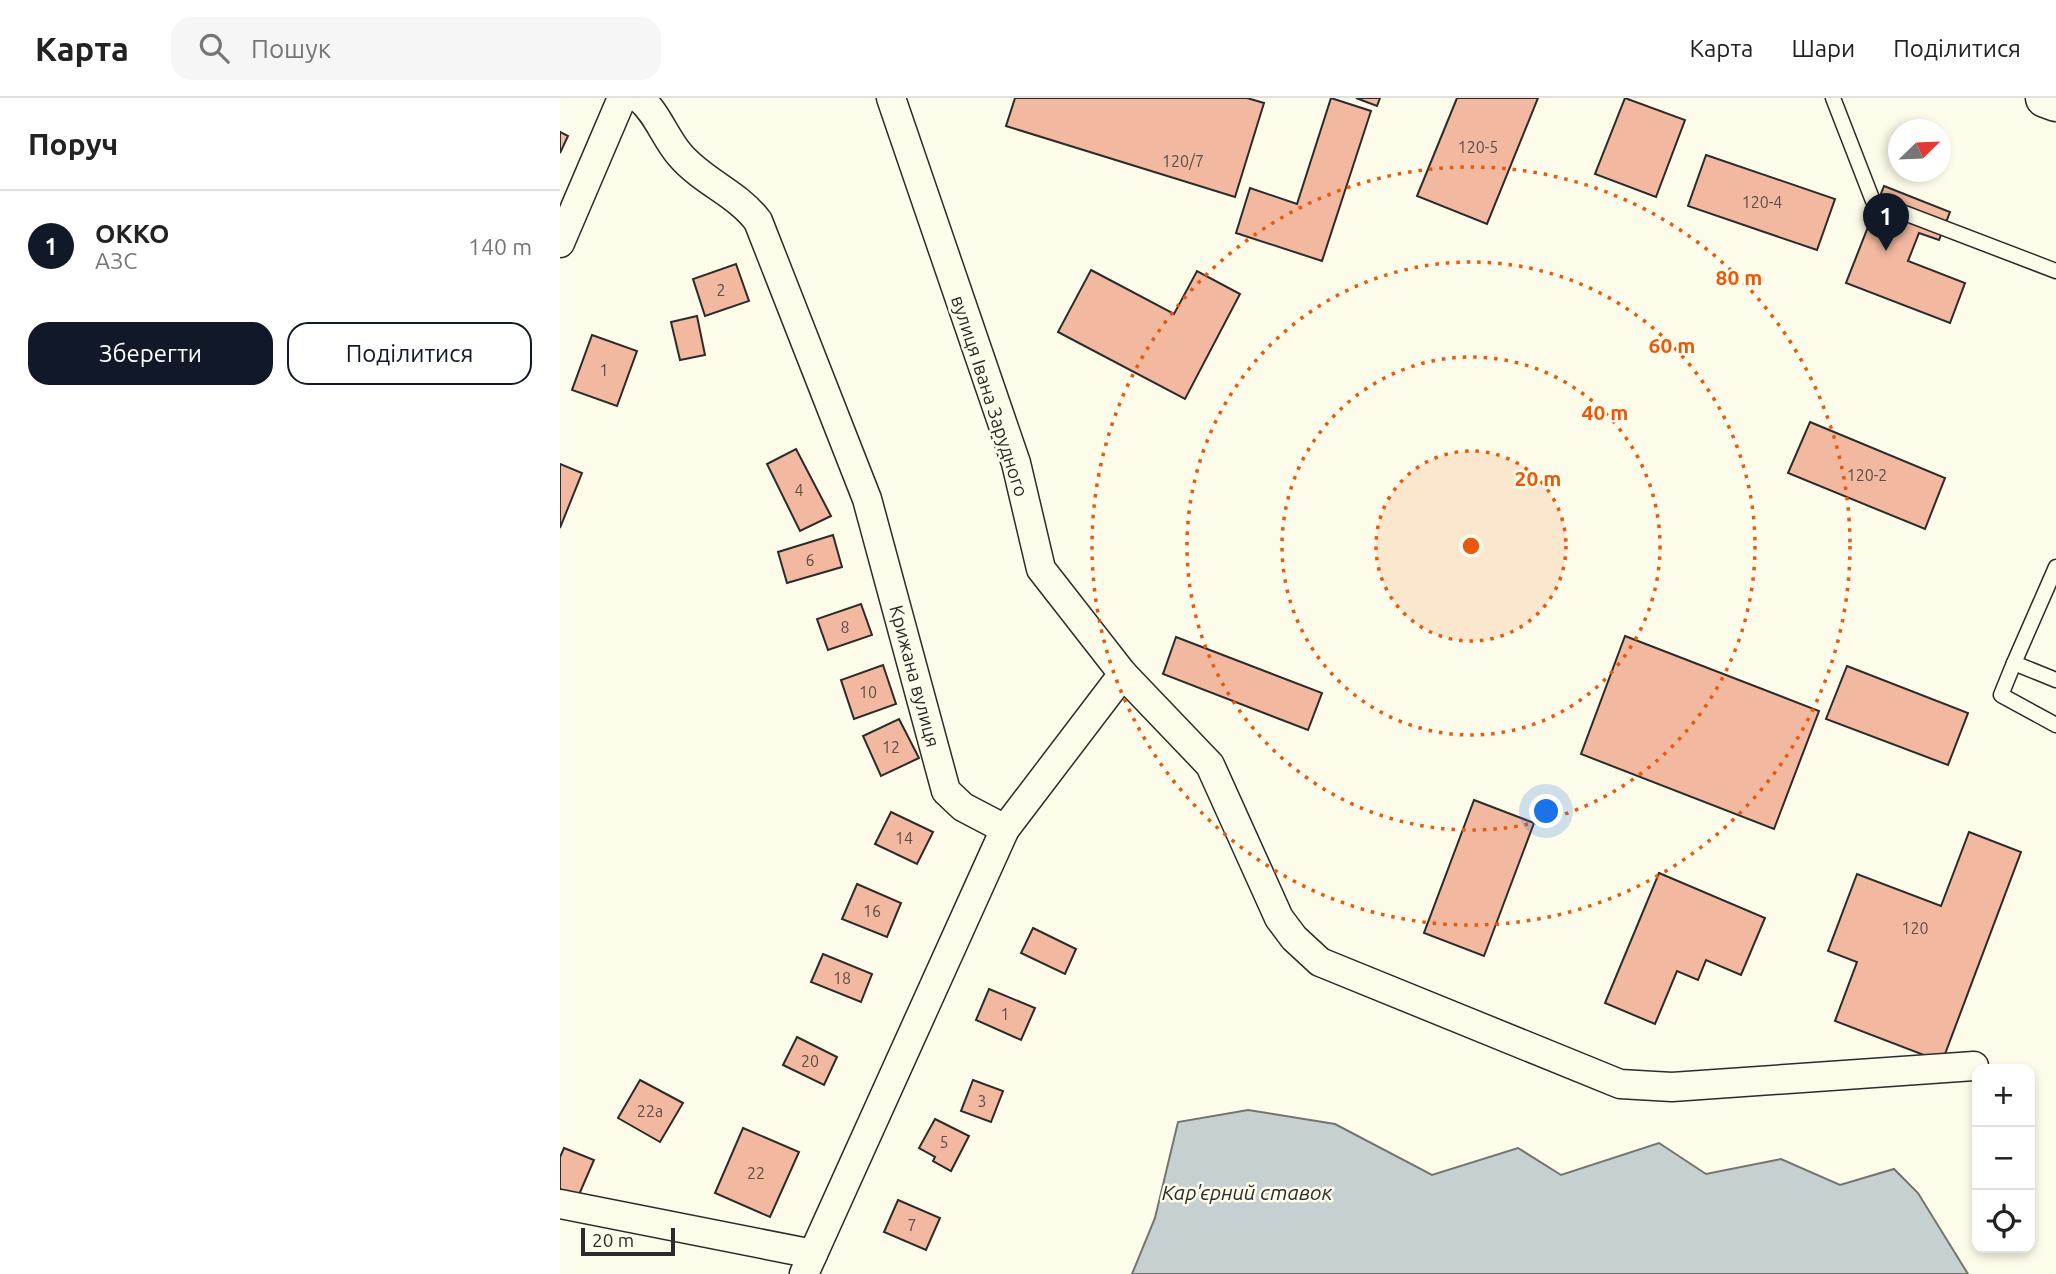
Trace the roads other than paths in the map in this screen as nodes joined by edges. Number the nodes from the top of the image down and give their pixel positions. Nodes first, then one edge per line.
1 (622, 98) edge
2 (639, 98) edge
3 (891, 98) edge
4 (1833, 98) edge
5 (2045, 98) edge
6 (2056, 103) edge
7 (560, 243) edge
8 (2056, 271) edge
9 (2056, 567) edge
10 (2014, 663) junction
11 (1123, 674) junction
12 (2056, 681) edge
13 (2056, 725) edge
14 (1005, 829) junction
15 (1972, 1066) edge
16 (560, 1204) edge
17 (809, 1264) edge

1 - 7 street
2 - 14 street, Крижана вулиця
3 - 11 street, вулиця Івана Зарудного
4 - 8 lane
5 - 6 main road
9 - 10 lane
10 - 12 lane
10 - 13 lane
11 - 14 street
11 - 15 street, вулиця Івана Зарудного
14 - 17 street
16 - 17 street

